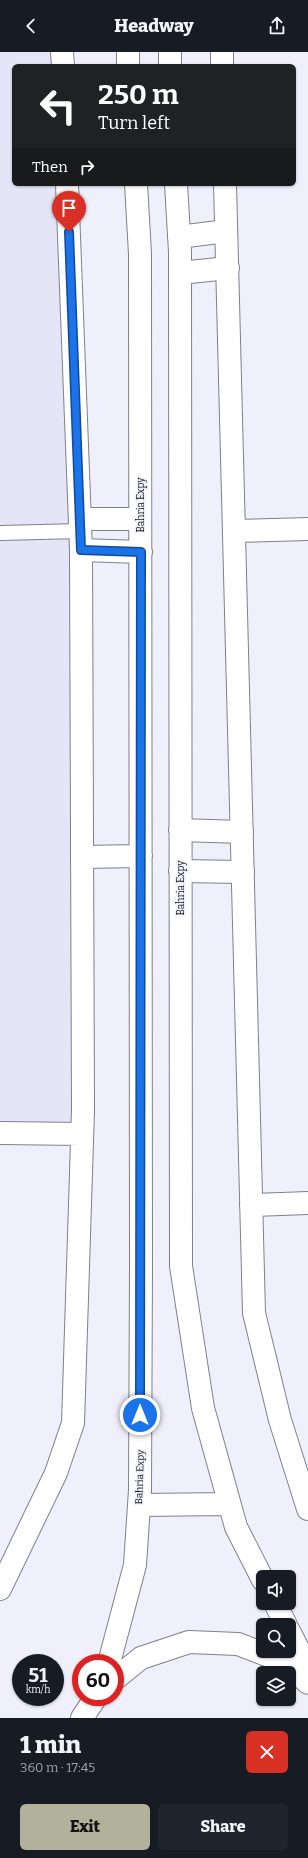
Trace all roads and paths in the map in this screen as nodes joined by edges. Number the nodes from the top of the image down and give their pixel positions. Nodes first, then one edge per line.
1 (62, 52) edge
2 (128, 52) edge
3 (170, 52) edge
4 (222, 52) edge
5 (63, 64) edge
6 (128, 64) edge
7 (170, 64) edge
8 (222, 64) edge
9 (67, 186) edge
10 (136, 186) edge
11 (176, 186) edge
12 (225, 186) edge
13 (226, 231) junction
14 (179, 237) junction
15 (228, 268) junction
16 (180, 273) junction
17 (140, 519) junction
18 (308, 529) edge
19 (234, 531) junction
20 (0, 533) edge
21 (80, 534) junction
22 (141, 552) junction
23 (180, 830) junction
24 (242, 832) junction
25 (141, 856) junction
26 (82, 857) junction
27 (180, 871) junction
28 (243, 872) junction
29 (0, 1133) edge
30 (82, 1134) junction
31 (308, 1203) edge
32 (251, 1205) junction
33 (229, 1504) junction
34 (138, 1505) junction
35 (308, 1509) edge
36 (258, 1570) edge
37 (0, 1589) edge
38 (296, 1645) edge
39 (111, 1654) edge
40 (308, 1668) edge
41 (124, 1671) edge
42 (308, 1683) edge
43 (90, 1706) edge
44 (82, 1718) edge

1 - 5 main road
2 - 6 main road
3 - 7 main road
4 - 8 main road
9 - 21 main road
10 - 17 main road, Bahria Expy
11 - 14 main road, Bahria Expy
12 - 13 main road
13 - 14 main road
13 - 15 main road
14 - 16 main road, Bahria Expy
15 - 16 main road
15 - 19 main road
16 - 23 main road, Bahria Expy
17 - 21 main road
17 - 22 main road, Bahria Expy
18 - 19 main road
19 - 24 main road
20 - 21 lane
21 - 22 main road
21 - 26 main road
22 - 25 main road, Bahria Expy
23 - 24 main road
23 - 27 main road, Bahria Expy
24 - 28 main road
25 - 26 main road
25 - 34 main road, Bahria Expy
26 - 30 main road
27 - 28 main road
27 - 33 main road, Bahria Expy
28 - 32 main road
29 - 30 main road
30 - 37 main road
31 - 32 main road
32 - 35 main road
33 - 34 main road
33 - 36 main road, Bahria Expy
34 - 39 main road, Bahria Expy
38 - 40 main road
41 - 42 main road
43 - 44 main road

